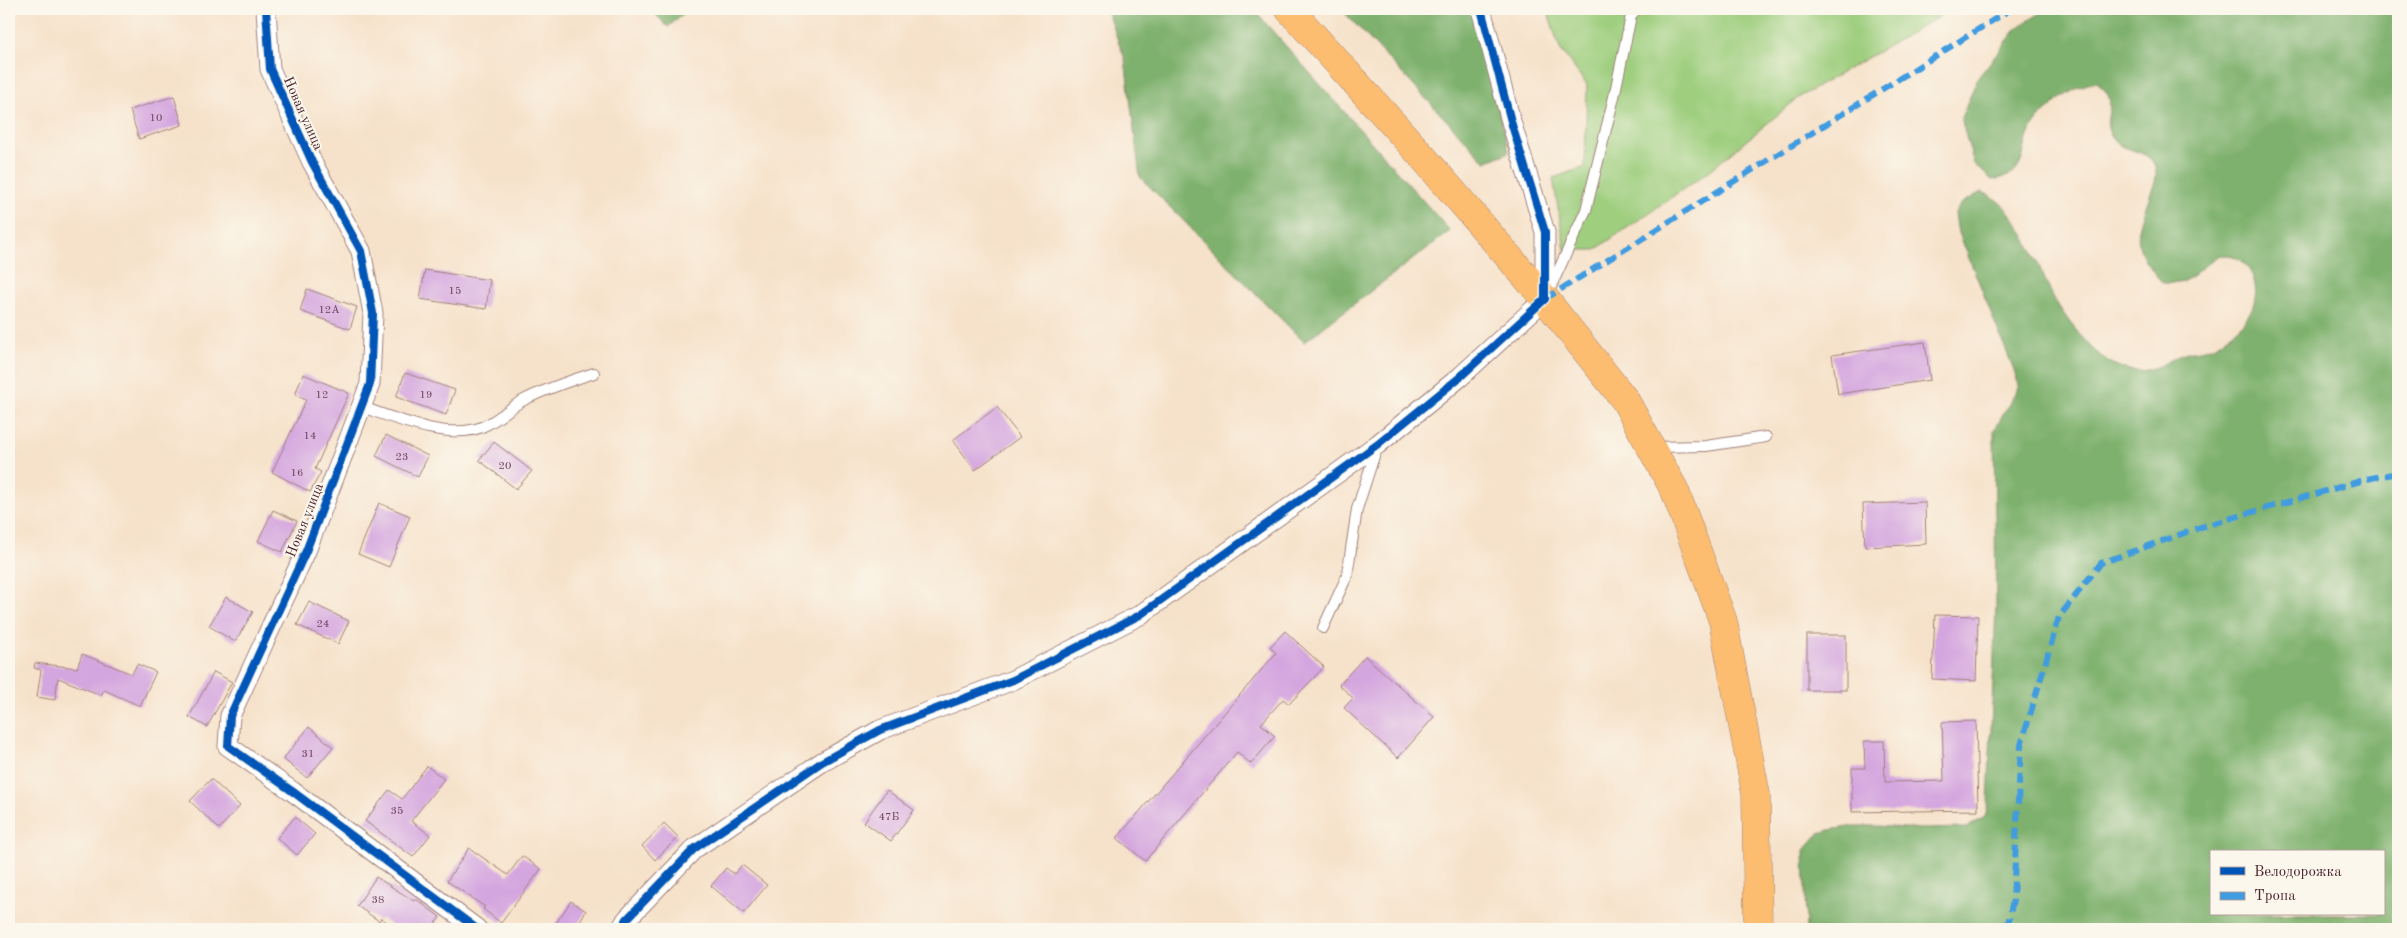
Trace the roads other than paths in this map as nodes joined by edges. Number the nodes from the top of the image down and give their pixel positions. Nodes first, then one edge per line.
1 (266, 9) edge
2 (1288, 9) edge
3 (1481, 9) edge
4 (1636, 9) edge
5 (1545, 299) junction
6 (594, 373) dead end
7 (362, 407) junction
8 (1766, 436) dead end
9 (1378, 444) junction
10 (1651, 447) junction
11 (1323, 628) dead end
12 (477, 929) edge
13 (621, 929) edge
14 (1758, 929) edge

1 - 7 street, Новая улица
2 - 5 main road
3 - 5 street
4 - 5 lane
5 - 9 street
5 - 10 main road
6 - 7 lane
7 - 12 street, Новая улица
8 - 10 lane
9 - 11 lane
9 - 13 street
10 - 14 main road

